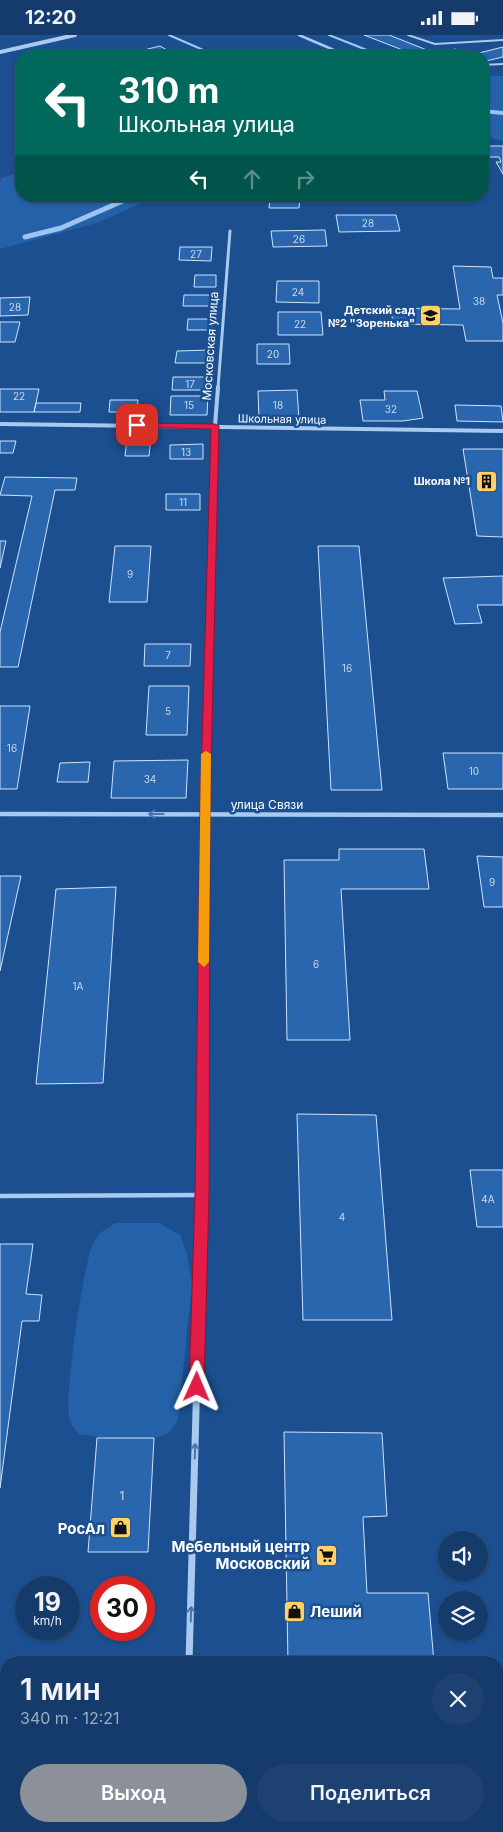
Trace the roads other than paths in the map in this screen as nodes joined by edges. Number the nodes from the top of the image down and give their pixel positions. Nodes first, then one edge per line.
1 (75, 35) edge
2 (169, 35) edge
3 (299, 35) edge
4 (329, 35) edge
5 (408, 35) edge
6 (503, 40) edge
7 (203, 50) edge
8 (334, 50) edge
9 (367, 50) edge
10 (0, 53) edge
11 (503, 63) edge
12 (489, 64) edge
13 (230, 231) dead end
14 (0, 424) edge
15 (215, 426) junction
16 (503, 431) edge
17 (0, 814) edge
18 (205, 814) junction
19 (503, 815) edge
20 (202, 1195) junction
21 (0, 1196) edge
22 (189, 1656) edge

1 - 10 street
2 - 7 lane
3 - 8 street
4 - 9 lane
5 - 6 lane
11 - 12 lane
13 - 15 street, Московская улица
14 - 15 street, Школьная улица
15 - 16 street, Школьная улица
15 - 18 street, Московская улица
18 -> 17 street, улица Связи
18 - 19 street, улица Связи
18 - 20 street, Московская улица
20 - 21 lane
22 -> 20 street, Московская улица

